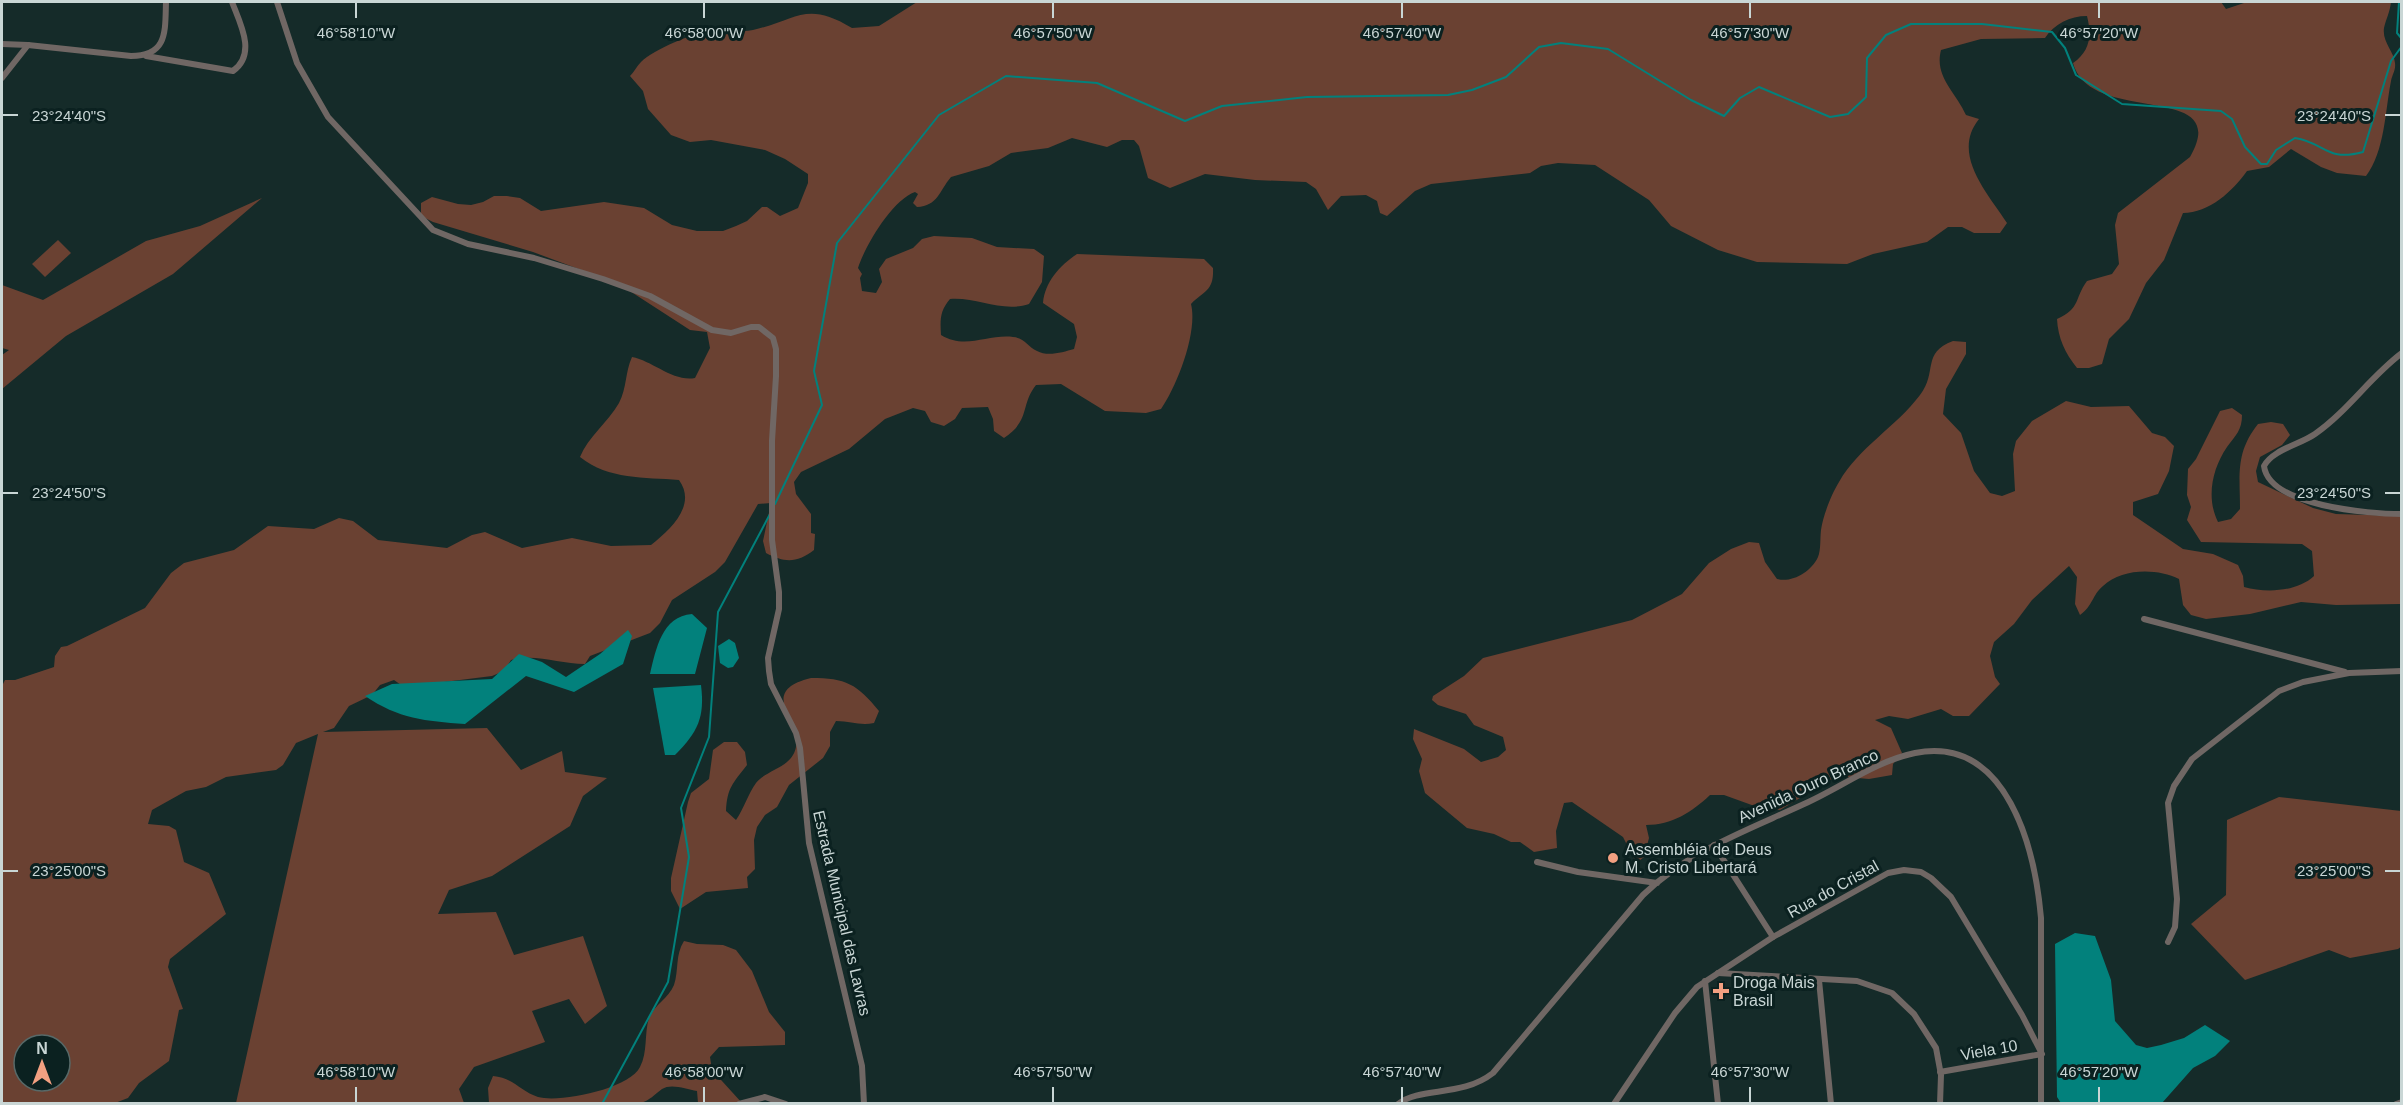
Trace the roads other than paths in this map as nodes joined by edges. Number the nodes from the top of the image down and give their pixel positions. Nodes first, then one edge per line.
1 (166, 2) edge
2 (232, 2) edge
3 (277, 2) edge
4 (2, 44) edge
5 (28, 45) junction
6 (145, 56) junction
7 (2, 78) edge
8 (2402, 354) edge
9 (2402, 514) edge
10 (2144, 619) dead end
11 (2402, 671) edge
12 (2349, 673) junction
13 (1714, 846) junction
14 (1537, 862) dead end
15 (1657, 883) junction
16 (1773, 937) junction
17 (2168, 942) dead end
18 (1718, 973) junction
19 (1818, 980) junction
20 (1705, 981) junction
21 (2042, 1054) junction
22 (1940, 1072) junction
23 (2402, 1102) edge
24 (739, 1104) edge
25 (786, 1104) edge
26 (864, 1104) edge
27 (1398, 1104) edge
28 (1614, 1104) edge
29 (1718, 1104) edge
30 (1832, 1104) edge
31 (1940, 1104) edge
32 (2041, 1104) edge
33 (2396, 1104) edge

1 - 6 street
2 - 6 street
3 - 26 street, Estrada Municipal das Lavras
4 - 5 street
5 - 6 street
5 - 7 street
8 - 9 street
10 - 12 street
11 - 12 street
12 - 17 street
13 - 15 street, Avenida Ouro Branco
13 - 16 street
13 - 21 street, Avenida Ouro Branco
14 - 15 street
15 - 27 street, Avenida Ouro Branco
16 - 18 street, Rua do Cristal
16 - 21 street, Rua do Cristal
18 - 19 street
18 - 20 street, Rua do Cristal
19 - 22 street
19 - 30 street
20 - 28 street, Rua do Cristal
20 - 29 street
21 - 22 street, Viela 10
21 - 32 street, Avenida Ouro Branco
22 - 31 street
23 - 33 street
24 - 25 street

